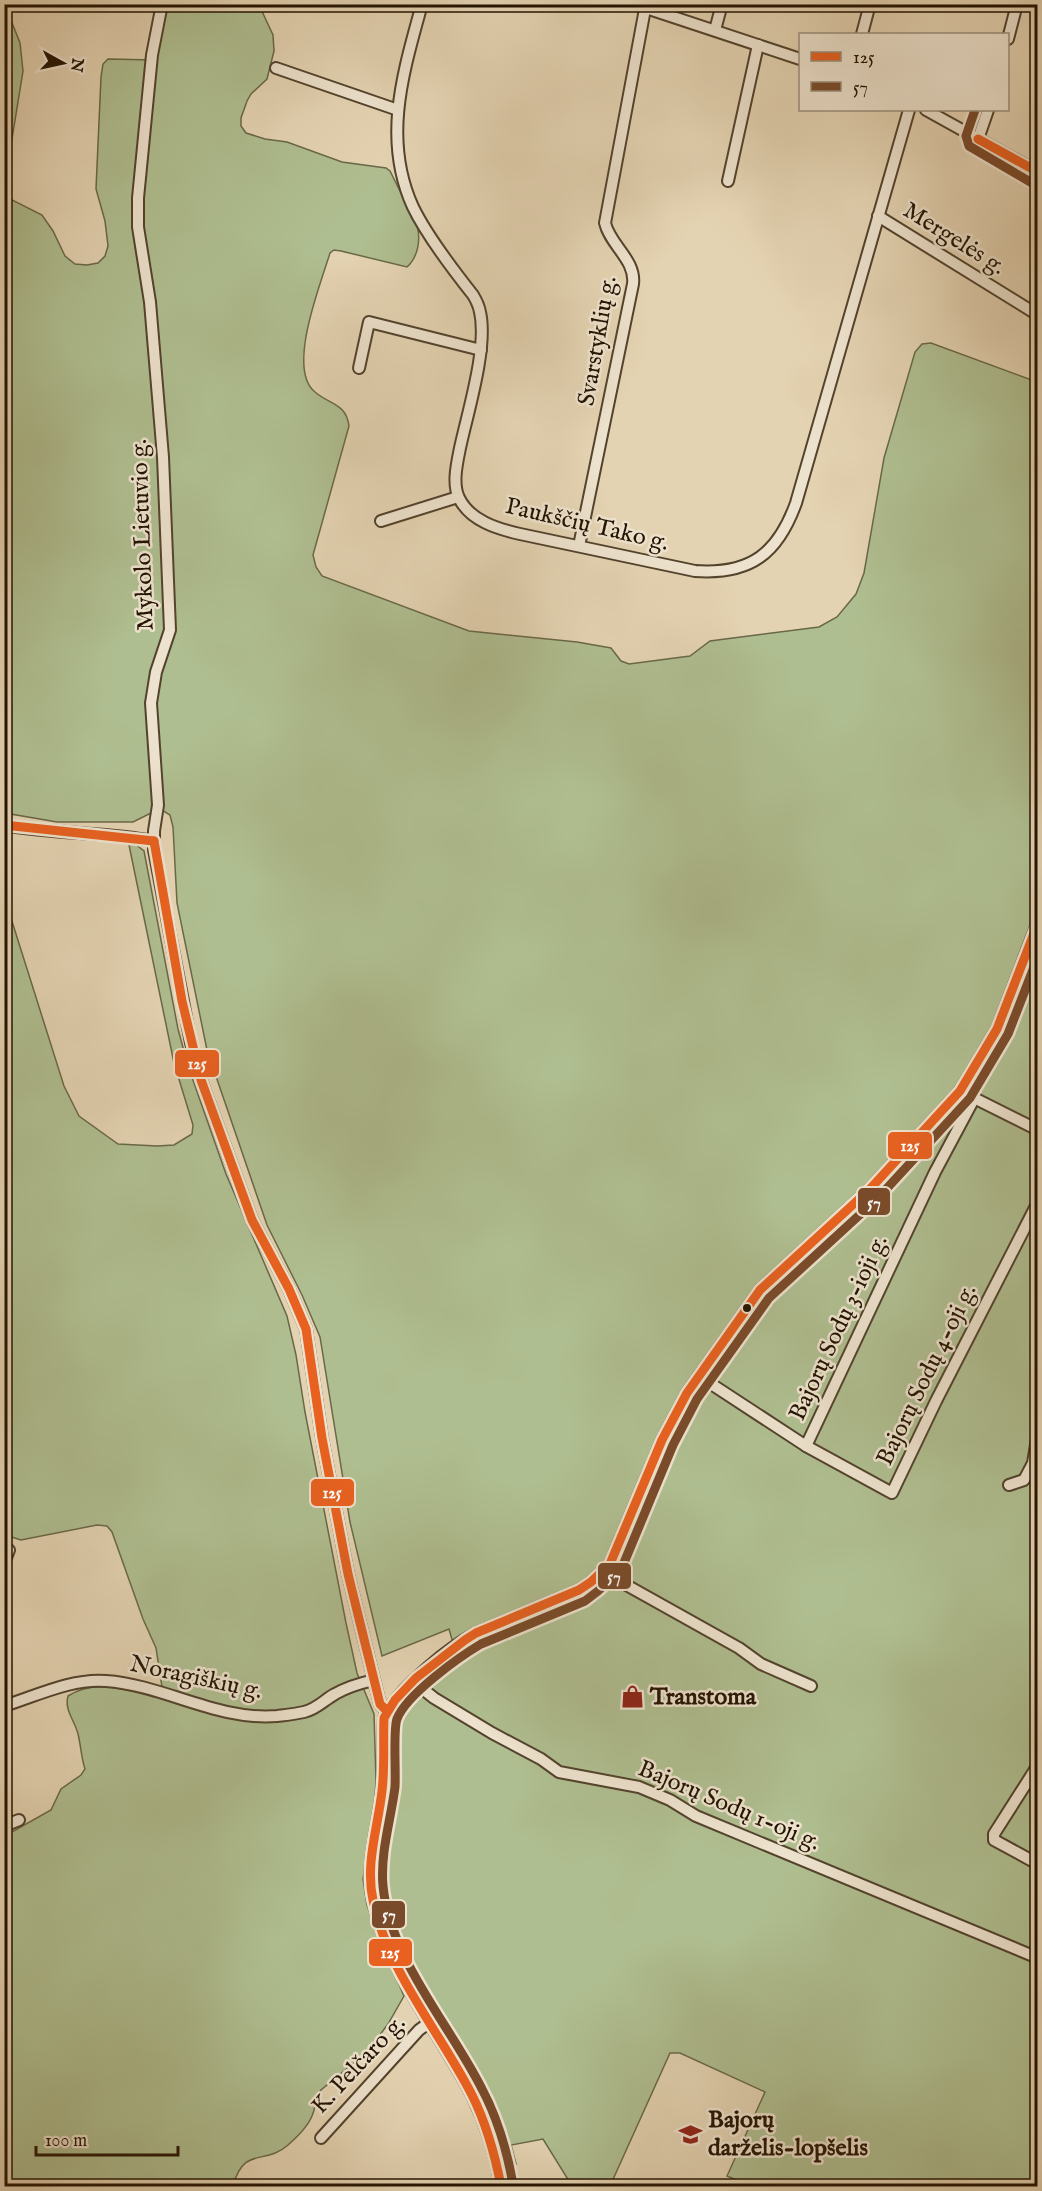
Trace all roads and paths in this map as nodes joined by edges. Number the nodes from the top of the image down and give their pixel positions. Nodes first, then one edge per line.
1 (162, 4) edge
2 (422, 4) edge
3 (634, 4) edge
4 (722, 4) edge
5 (870, 4) edge
6 (1017, 4) edge
7 (645, 9) junction
8 (715, 30) junction
9 (862, 33) edge
10 (1009, 35) edge
11 (758, 45) junction
12 (799, 58) edge
13 (276, 68) dead end
14 (398, 110) junction
15 (909, 111) edge
16 (928, 111) edge
17 (988, 111) edge
18 (978, 139) junction
19 (1038, 172) edge
20 (728, 181) dead end
21 (878, 216) junction
22 (1038, 315) edge
23 (481, 350) junction
24 (359, 368) dead end
25 (458, 496) junction
26 (381, 521) dead end
27 (579, 546) junction
28 (4, 825) edge
29 (154, 841) junction
30 (1038, 922) edge
31 (960, 1091) junction
32 (974, 1099) junction
33 (1038, 1130) edge
34 (1038, 1202) edge
35 (699, 1376) junction
36 (1038, 1433) edge
37 (806, 1446) junction
38 (1010, 1485) dead end
39 (9, 1550) dead end
40 (4, 1563) edge
41 (603, 1572) junction
42 (374, 1680) junction
43 (414, 1682) junction
44 (811, 1686) dead end
45 (4, 1706) edge
46 (387, 1711) junction
47 (1038, 1765) edge
48 (19, 1820) dead end
49 (4, 1826) edge
50 (1038, 1864) edge
51 (1038, 1958) edge
52 (430, 2022) junction
53 (321, 2138) dead end
54 (1038, 2183) edge
55 (501, 2187) edge
56 (1032, 2187) edge

1 - 29 street, Mykolo Lietuvio g.
2 - 14 street
3 - 7 street
4 - 8 street
5 - 9 street
6 - 10 street
7 - 8 street
7 - 27 street, Svarstyklių g.
8 - 11 street
11 - 12 street
11 - 20 street
13 - 14 street
14 - 23 street
15 - 21 street, Paukščių Tako g.
16 - 18 street
17 - 18 street
18 - 19 street
21 - 22 street, Mergelės g.
21 - 27 street, Paukščių Tako g.
23 - 24 street
23 - 25 street
25 - 26 street
25 - 27 street, Paukščių Tako g.
28 - 29 street
29 - 42 street, Mykolo Lietuvio g.
30 - 31 street
31 - 32 street
31 - 35 street
32 - 33 street
32 - 37 street, Bajorų Sodų 3-ioji g.
34 - 37 street, Bajorų Sodų 4-oji g.
35 - 37 street, Bajorų Sodų 4-oji g.
35 - 41 street
36 - 38 street
39 - 40 street
41 - 43 street
41 - 44 street
42 - 45 street, Noragiškių g.
42 - 46 street, Mykolo Lietuvio g.
43 - 46 street
43 - 51 street, Bajorų Sodų 1-oji g.
46 - 52 street
47 - 50 street
48 - 49 street
52 - 53 street, K. Pelčaro g.
52 - 55 street
54 - 56 street

